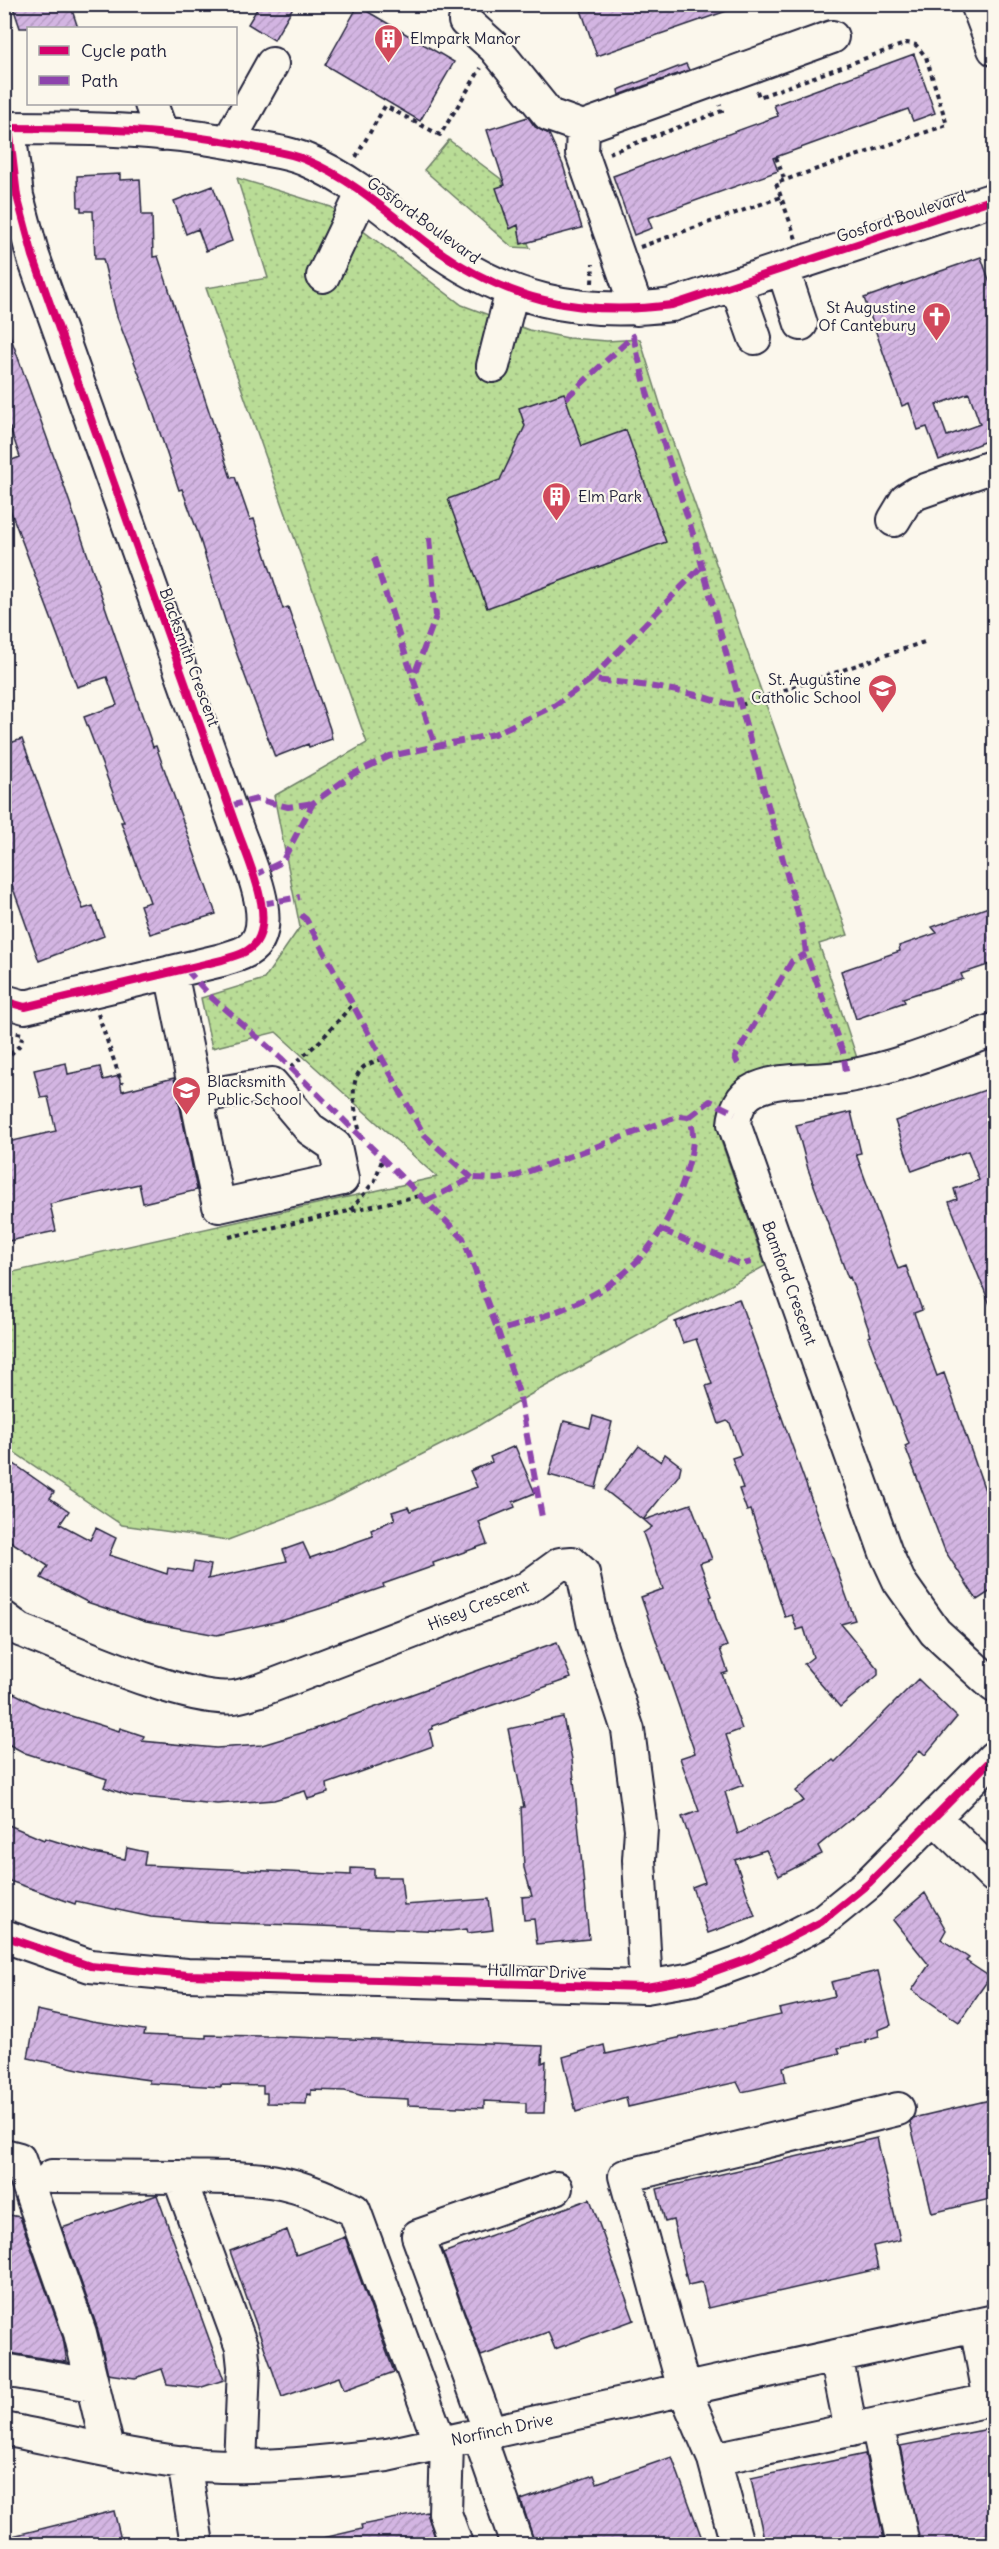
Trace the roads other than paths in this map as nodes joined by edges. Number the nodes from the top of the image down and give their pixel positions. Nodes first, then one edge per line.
1 (977, 4) edge
2 (465, 21) dead end
3 (832, 37) dead end
4 (994, 49) edge
5 (272, 64) dead end
6 (151, 105) edge
7 (584, 127) junction
8 (7, 128) edge
9 (162, 134) junction
10 (229, 141) junction
11 (354, 185) junction
12 (994, 199) edge
13 (794, 265) junction
14 (322, 276) dead end
15 (736, 285) junction
16 (512, 291) junction
17 (638, 309) junction
18 (801, 324) dead end
19 (755, 338) dead end
20 (493, 366) dead end
21 (994, 466) edge
22 (894, 520) dead end
23 (171, 972) junction
24 (5, 1016) edge
25 (994, 1030) edge
26 (196, 1097) junction
27 (4, 1618) edge
28 (994, 1686) edge
29 (994, 1757) edge
30 (936, 1819) junction
31 (994, 1876) edge
32 (4, 1936) edge
33 (646, 1987) junction
34 (898, 2109) dead end
35 (4, 2156) edge
36 (52, 2176) dead end
37 (179, 2177) junction
38 (556, 2188) dead end
39 (985, 2323) edge
40 (837, 2356) junction
41 (4, 2370) edge
42 (92, 2385) junction
43 (684, 2390) junction
44 (992, 2396) edge
45 (864, 2427) junction
46 (4, 2429) edge
47 (485, 2433) junction
48 (444, 2442) junction
49 (108, 2449) junction
50 (714, 2459) junction
51 (184, 2462) junction
52 (240, 2465) junction
53 (197, 2544) edge
54 (456, 2544) edge
55 (517, 2544) edge
56 (737, 2544) edge
57 (903, 2544) edge

1 - 4 street
2 - 7 street
3 - 7 street
5 - 10 street
6 - 9 street
7 - 17 street
8 - 9 street, Gosford Boulevard
8 - 23 street, Blacksmith Crescent
9 - 10 street, Gosford Boulevard
10 - 11 street, Gosford Boulevard
11 - 14 street
11 - 16 street, Gosford Boulevard
12 - 13 street, Gosford Boulevard
13 - 15 street, Gosford Boulevard
13 - 18 street
15 - 17 street, Gosford Boulevard
15 - 19 street
16 - 17 street, Gosford Boulevard
16 - 20 street
21 - 22 street
23 - 24 street, Blacksmith Crescent
23 - 26 street
25 - 28 street, Bamford Crescent
26 - 26 street
27 - 33 street, Hisey Crescent
29 - 30 street, Hullmar Drive
30 - 31 street
30 - 33 street, Hullmar Drive
32 - 33 street, Hullmar Drive
34 - 43 street
35 - 42 street
36 - 37 street
37 - 48 street
37 - 52 street
38 - 47 street
39 - 40 street, Norfinch Drive
39 - 44 street
40 - 43 street, Norfinch Drive
40 - 45 street
41 - 42 street
42 - 49 street
43 - 47 street, Norfinch Drive
43 - 50 street
44 - 45 street
45 - 50 street
45 - 57 street
46 - 49 street, Norfinch Drive
47 - 48 street, Norfinch Drive
47 - 55 street
48 - 52 street, Norfinch Drive
48 - 54 street
49 - 51 street, Norfinch Drive
50 - 56 street
51 - 52 street, Norfinch Drive
51 - 53 street

